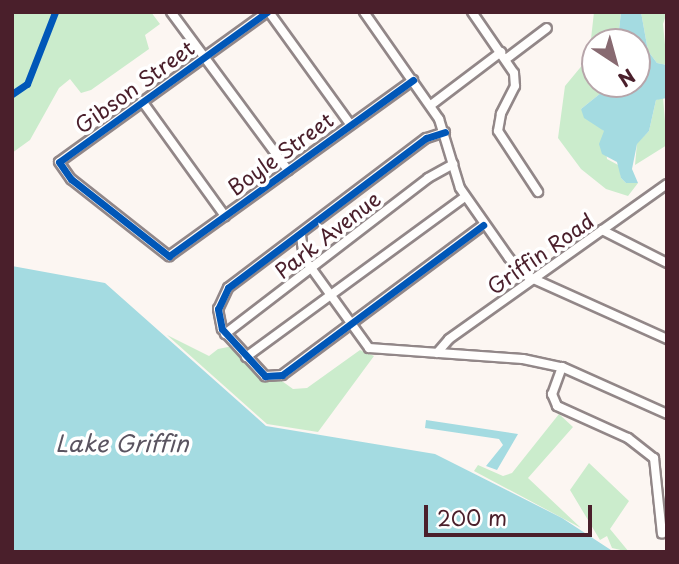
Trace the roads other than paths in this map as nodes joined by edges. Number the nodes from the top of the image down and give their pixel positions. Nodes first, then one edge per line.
1 (171, 12) edge
2 (268, 12) edge
3 (365, 12) edge
4 (472, 12) edge
5 (547, 28) dead end
6 (503, 55) junction
7 (205, 56) junction
8 (413, 80) junction
9 (142, 101) junction
10 (431, 105) junction
11 (350, 124) junction
12 (445, 132) junction
13 (453, 164) junction
14 (288, 170) junction
15 (667, 184) edge
16 (538, 192) dead end
17 (465, 197) junction
18 (225, 216) junction
19 (483, 225) junction
20 (602, 230) junction
21 (301, 235) junction
22 (169, 256) joint
23 (667, 262) edge
24 (310, 268) junction
25 (534, 278) junction
26 (330, 297) junction
27 (349, 325) junction
28 (225, 334) junction
29 (667, 339) edge
30 (437, 353) junction
31 (246, 357) junction
32 (562, 367) junction
33 (667, 414) edge
34 (667, 499) edge
35 (657, 502) junction
36 (662, 534) dead end

1 - 7 street
2 - 7 street, Gibson Street
2 - 11 street
3 - 8 street
4 - 6 street
5 - 6 street
6 - 10 street
6 - 16 street
7 - 9 street, Gibson Street
7 - 14 street
8 - 10 street
8 - 11 street, Boyle Street
9 - 18 street
9 - 22 street, Gibson Street
10 - 12 street
11 - 14 street, Boyle Street
12 - 13 street
12 - 21 street
13 - 17 street
13 - 24 street, Park Avenue
14 - 18 street, Boyle Street
15 - 20 street, Griffin Road
17 - 19 street
17 - 26 street
18 - 22 street, Boyle Street
19 - 25 street
19 - 27 street
20 - 23 street
20 - 25 street, Griffin Road
21 - 24 street
21 - 28 street
24 - 26 street
24 - 28 street, Park Avenue
25 - 29 street
25 - 30 street, Griffin Road
26 - 27 street
26 - 31 street
27 - 30 street
27 - 31 street
28 - 31 street
30 - 32 street
32 - 33 street
32 - 35 street
34 - 35 street
35 - 36 street

